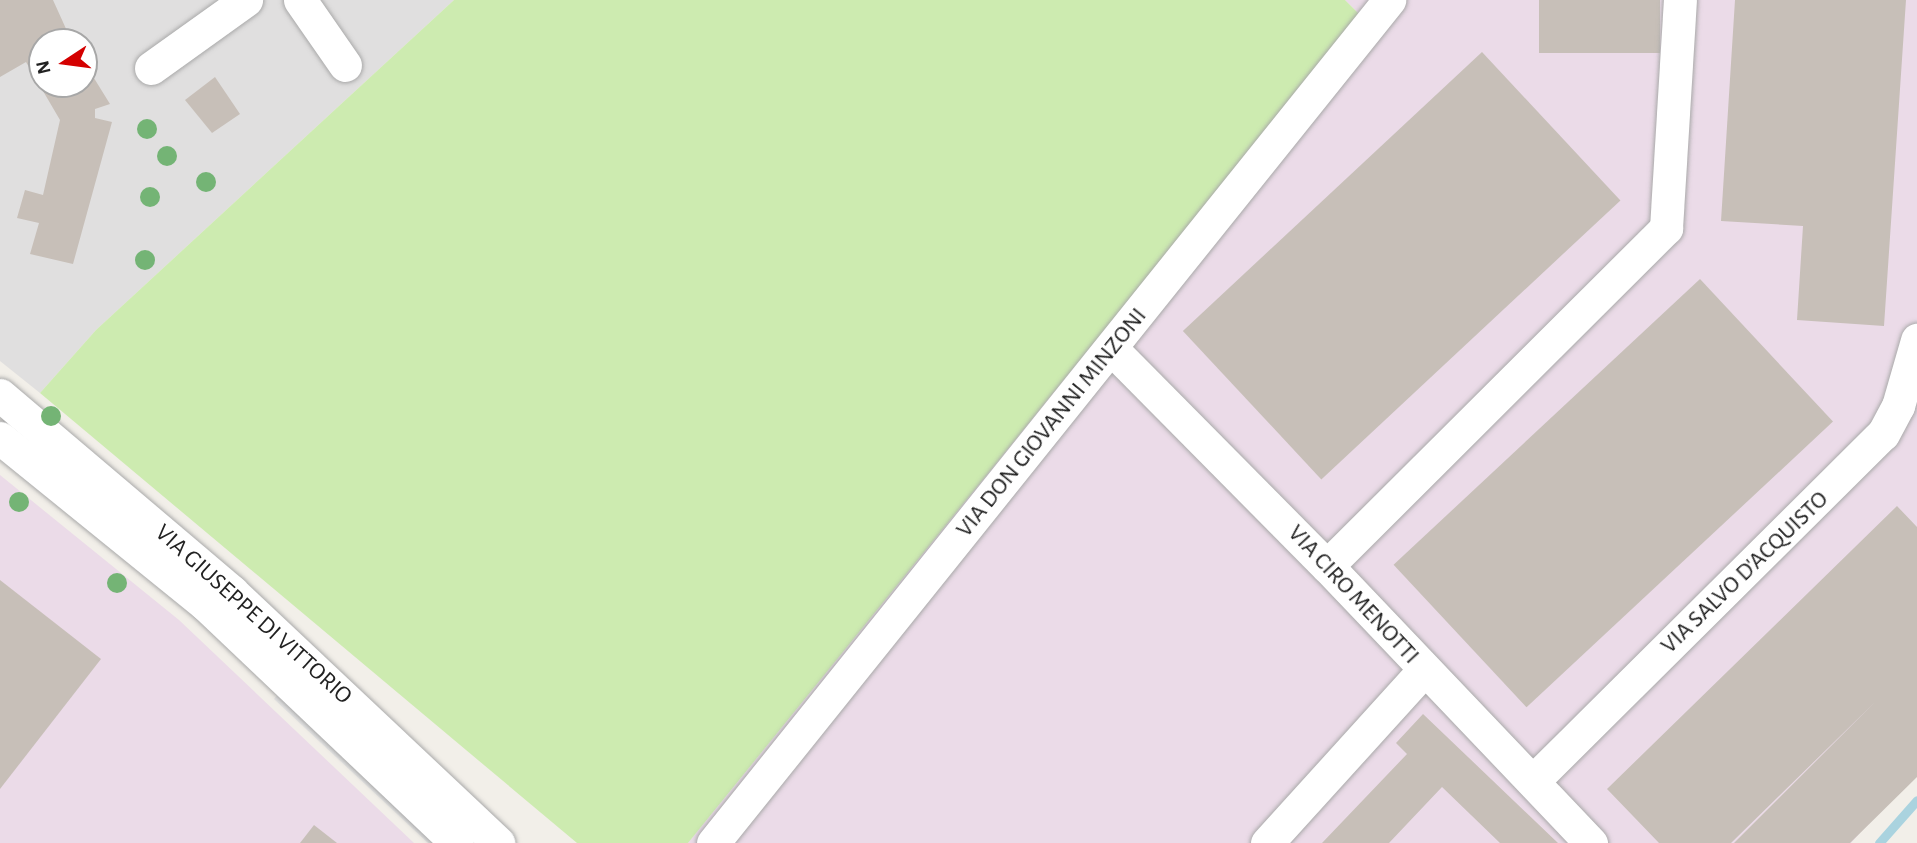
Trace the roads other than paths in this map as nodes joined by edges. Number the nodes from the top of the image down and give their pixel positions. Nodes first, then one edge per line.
1 (246, 0) edge
2 (300, 0) edge
3 (1389, 0) edge
4 (1680, 0) edge
5 (345, 65) dead end
6 (151, 68) dead end
7 (1917, 340) edge
8 (1112, 349) junction
9 (0, 396) edge
10 (35, 423) junction
11 (5, 453) edge
12 (1328, 566) junction
13 (1424, 670) junction
14 (1534, 780) junction
15 (457, 843) edge
16 (498, 843) edge
17 (713, 843) edge
18 (1266, 843) edge
19 (1591, 843) edge

1 - 6 street
2 - 5 street
3 - 8 street, VIA DON GIOVANNI MINZONI
4 - 12 street
7 - 14 street, VIA SALVO D'ACQUISTO
8 - 12 street, VIA CIRO MENOTTI
8 - 17 street, VIA DON GIOVANNI MINZONI
9 - 10 street, VIA GIUSEPPE DI VITTORIO
10 - 11 street
10 - 16 street, VIA GIUSEPPE DI VITTORIO
11 - 15 street, VIA GIUSEPPE DI VITTORIO
12 - 13 street, VIA CIRO MENOTTI
13 - 14 street, VIA CIRO MENOTTI
13 - 18 street
14 - 19 street, VIA CIRO MENOTTI

